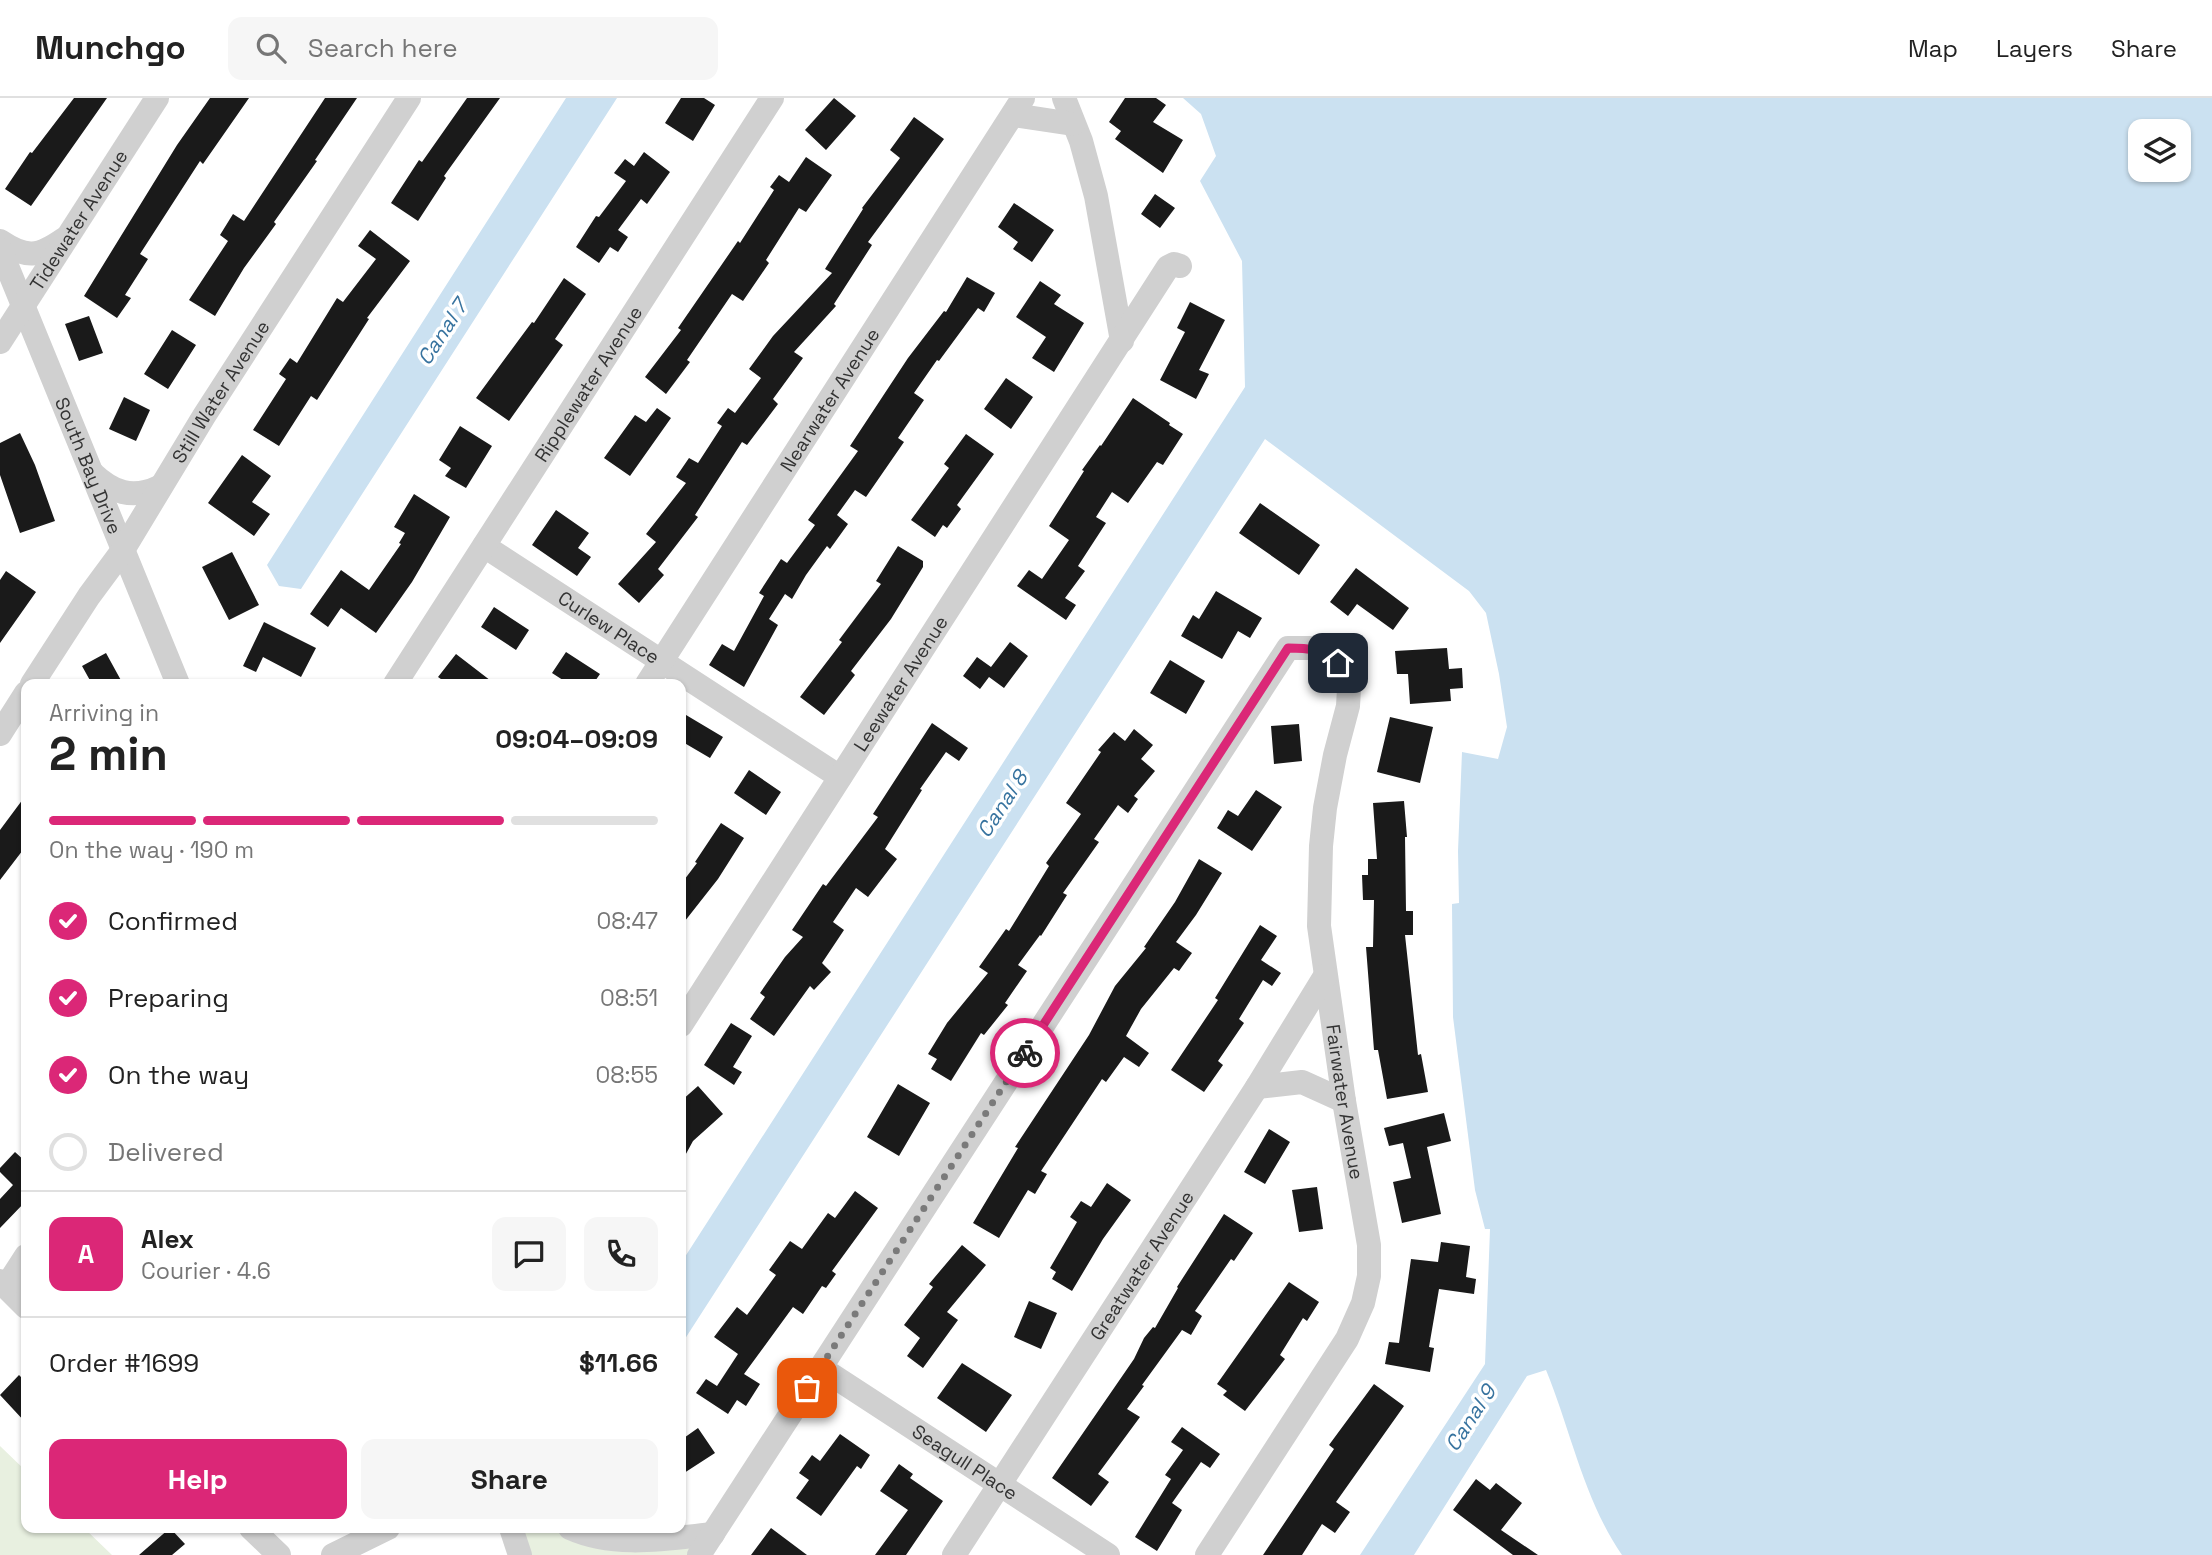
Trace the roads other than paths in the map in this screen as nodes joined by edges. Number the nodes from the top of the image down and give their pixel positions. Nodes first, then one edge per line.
1 (157, 98) edge
2 (409, 98) edge
3 (772, 98) edge
4 (1064, 98) edge
5 (1018, 107) edge
6 (1073, 124) junction
7 (67, 237) junction
8 (0, 240) edge
9 (0, 249) edge
10 (1180, 266) dead end
11 (23, 305) junction
12 (1122, 341) junction
13 (0, 342) edge
14 (92, 473) junction
15 (159, 487) junction
16 (484, 546) junction
17 (123, 550) junction
18 (662, 661) junction
19 (175, 676) edge
20 (35, 679) edge
21 (396, 679) edge
22 (651, 679) edge
23 (21, 701) edge
24 (0, 733) edge
25 (840, 777) junction
26 (1325, 976) junction
27 (686, 1017) edge
28 (1257, 1087) junction
29 (1344, 1101) junction
30 (21, 1262) edge
31 (3, 1284) edge
32 (21, 1302) edge
33 (821, 1368) junction
34 (1000, 1484) junction
35 (256, 1533) edge
36 (378, 1533) edge
37 (513, 1533) edge
38 (590, 1533) edge
39 (713, 1534) junction
40 (279, 1555) edge
41 (333, 1555) edge
42 (520, 1555) edge
43 (699, 1555) edge
44 (954, 1555) edge
45 (1108, 1555) edge
46 (1207, 1555) edge

1 - 7 street, Tidewater Avenue
2 - 15 street, Still Water Avenue
3 - 16 street, Ripplewater Avenue
4 - 6 street
5 - 6 street, Nearwater Avenue
5 - 18 street, Nearwater Avenue
6 - 12 street
7 - 8 street
7 - 11 street, Tidewater Avenue
9 - 11 street, South Bay Drive
10 - 12 street, Leewater Avenue
11 - 13 street, Tidewater Avenue
11 - 14 street, South Bay Drive
12 - 25 street, Leewater Avenue
14 - 15 street
14 - 17 street, South Bay Drive
15 - 17 street, Still Water Avenue
16 - 18 street, Curlew Place
16 - 21 street, Ripplewater Avenue
17 - 19 street, South Bay Drive
17 - 20 street, Still Water Avenue
18 - 22 street, Nearwater Avenue
18 - 25 street, Curlew Place
23 - 24 street
25 - 27 street, Leewater Avenue
26 - 28 street, Greatwater Avenue
26 - 29 street, Fairwater Avenue
26 - 33 street, Fairwater Avenue
28 - 29 street
28 - 34 street, Greatwater Avenue
29 - 46 street, Fairwater Avenue
30 - 31 street
31 - 32 street
33 - 34 street, Seagull Place
33 - 39 street
34 - 44 street, Greatwater Avenue
34 - 45 street, Seagull Place
35 - 40 street
36 - 41 street
37 - 42 street
38 - 39 street
39 - 43 street

